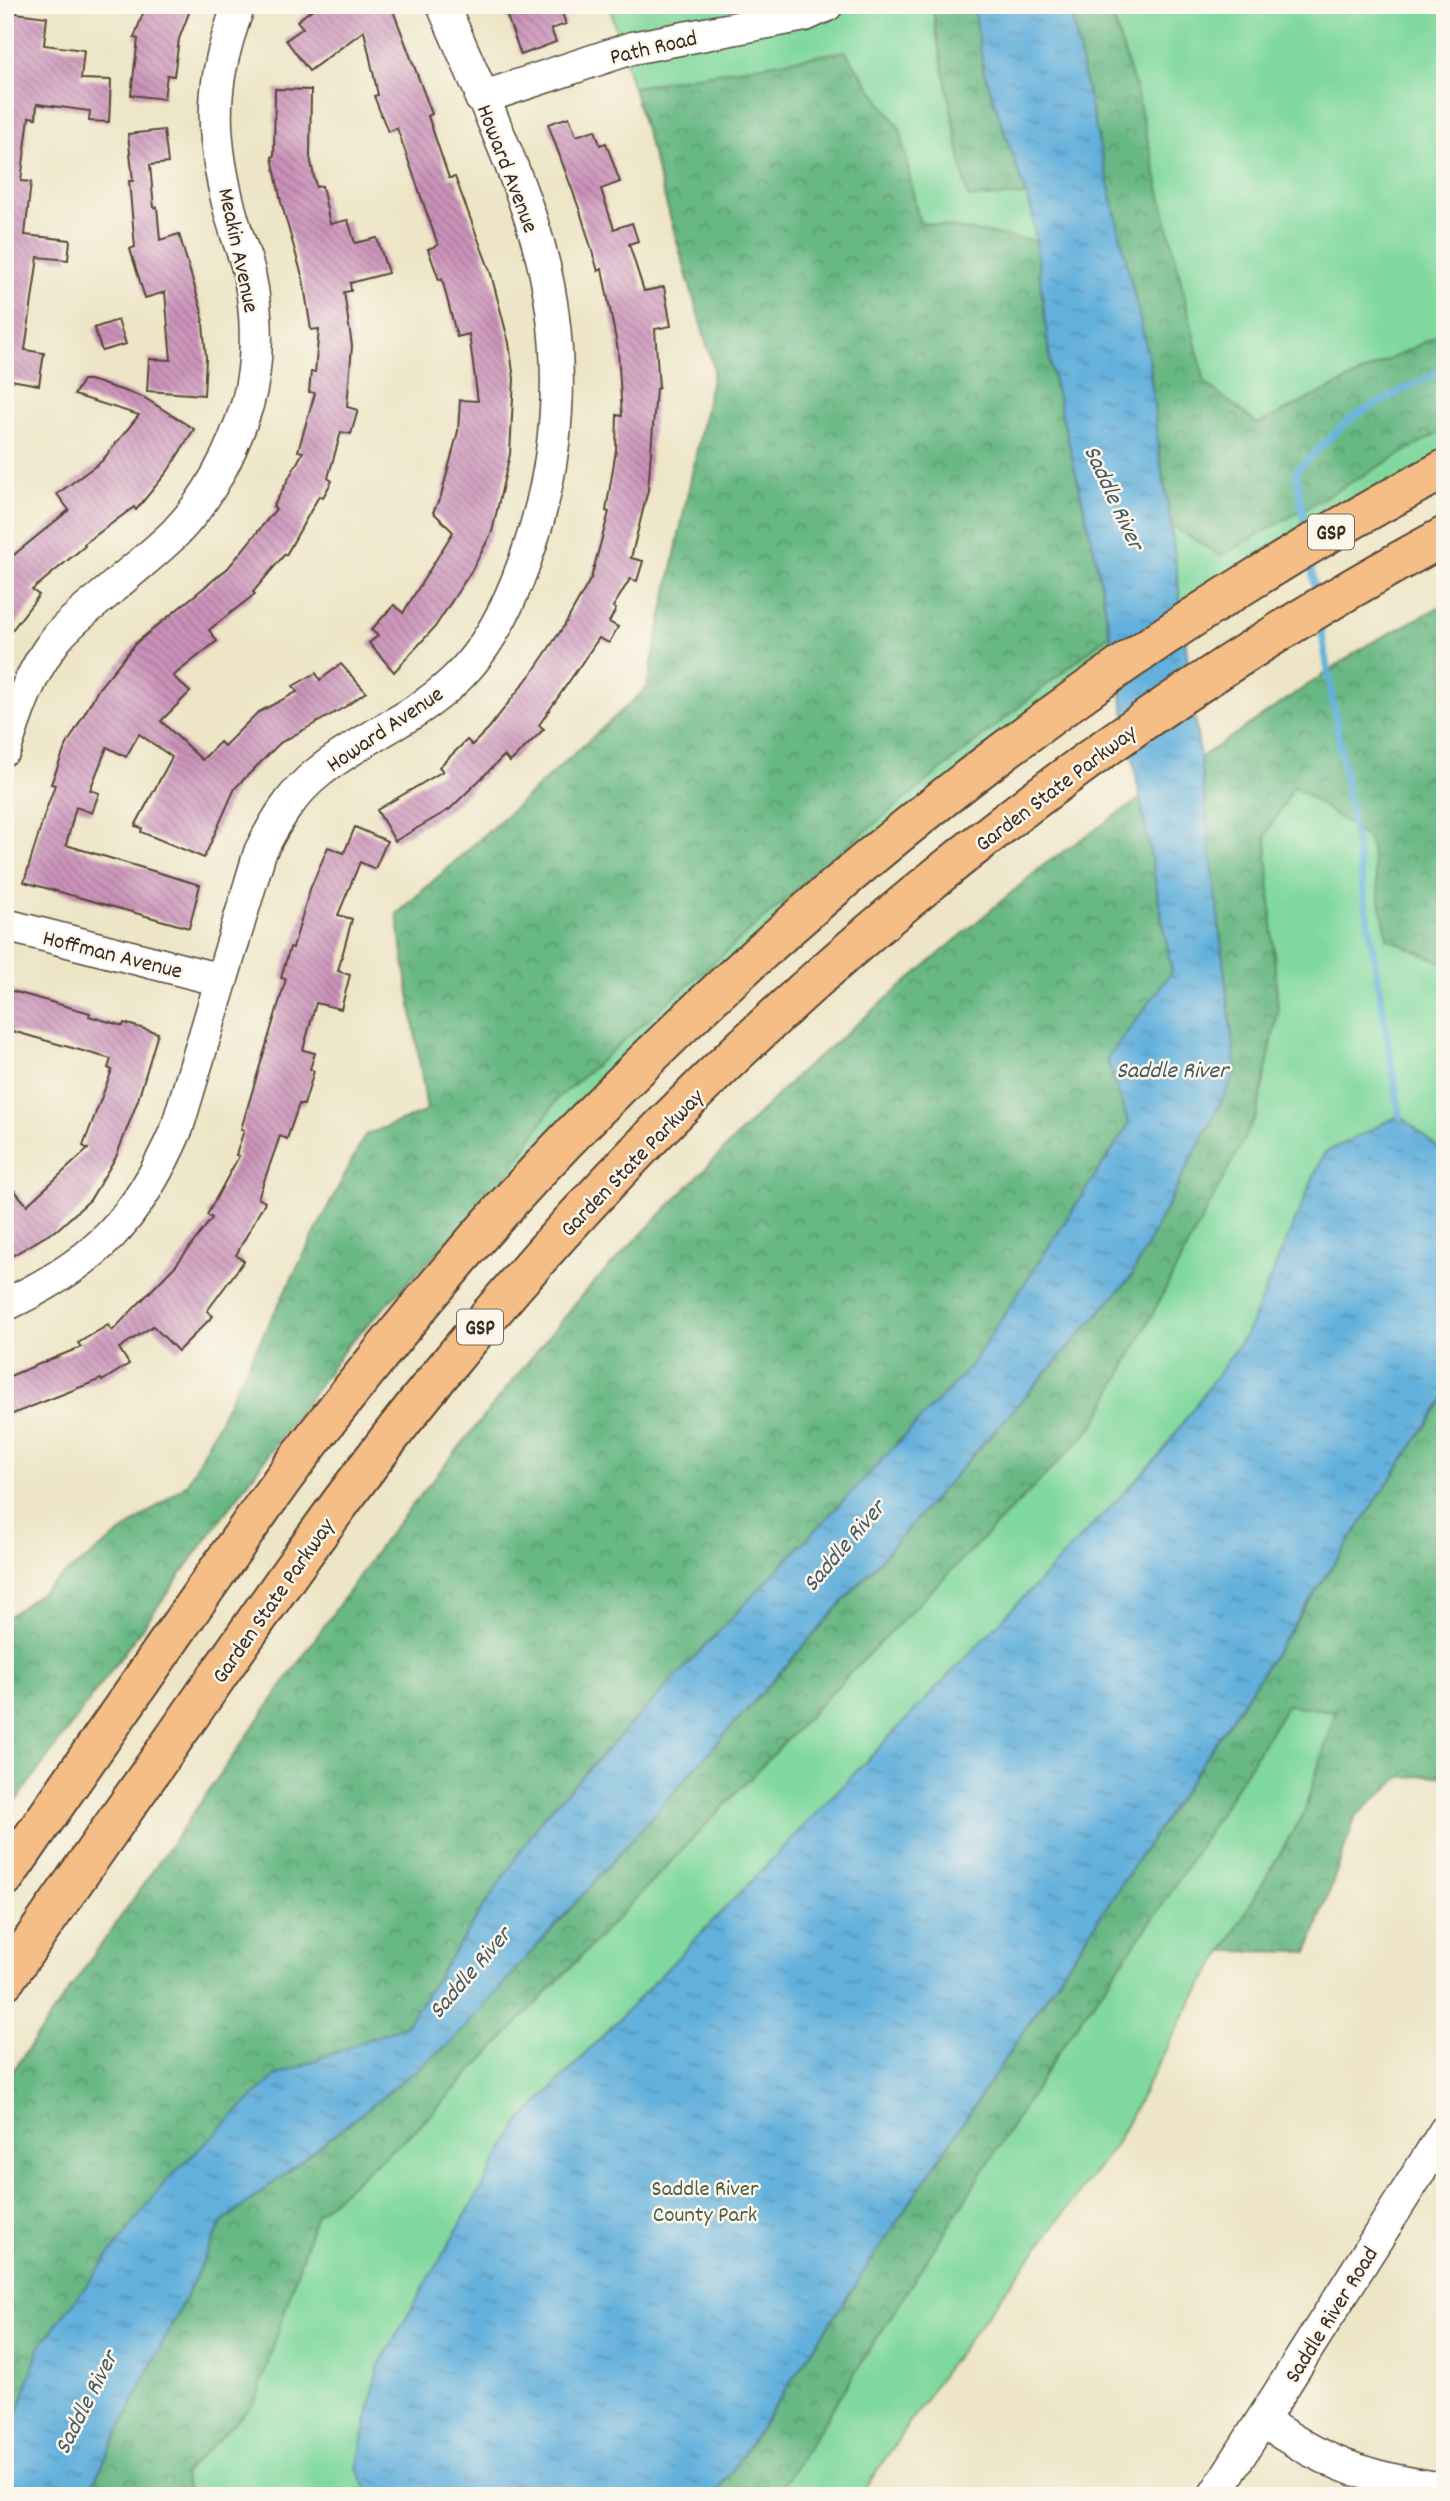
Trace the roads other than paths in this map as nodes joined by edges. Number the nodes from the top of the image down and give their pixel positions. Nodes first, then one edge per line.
1 (239, 5) edge
2 (443, 5) edge
3 (827, 5) edge
4 (481, 97) junction
5 (1445, 468) edge
6 (1445, 536) edge
7 (5, 749) edge
8 (5, 925) edge
9 (221, 980) junction
10 (5, 1305) edge
11 (5, 1877) edge
12 (5, 1980) edge
13 (1445, 2131) edge
14 (1263, 2422) junction
15 (1445, 2489) edge
16 (1214, 2496) edge

1 - 7 street, Meakin Avenue
2 - 4 street, Howard Avenue
3 - 4 street, Path Road
4 - 9 street, Howard Avenue
5 - 11 highway, GSP
6 - 12 highway, Garden State Parkway / GSP
8 - 9 street, Hoffman Avenue
9 - 10 street, Howard Avenue
13 - 14 street, Saddle River Road
14 - 15 street
14 - 16 street, Saddle River Road

